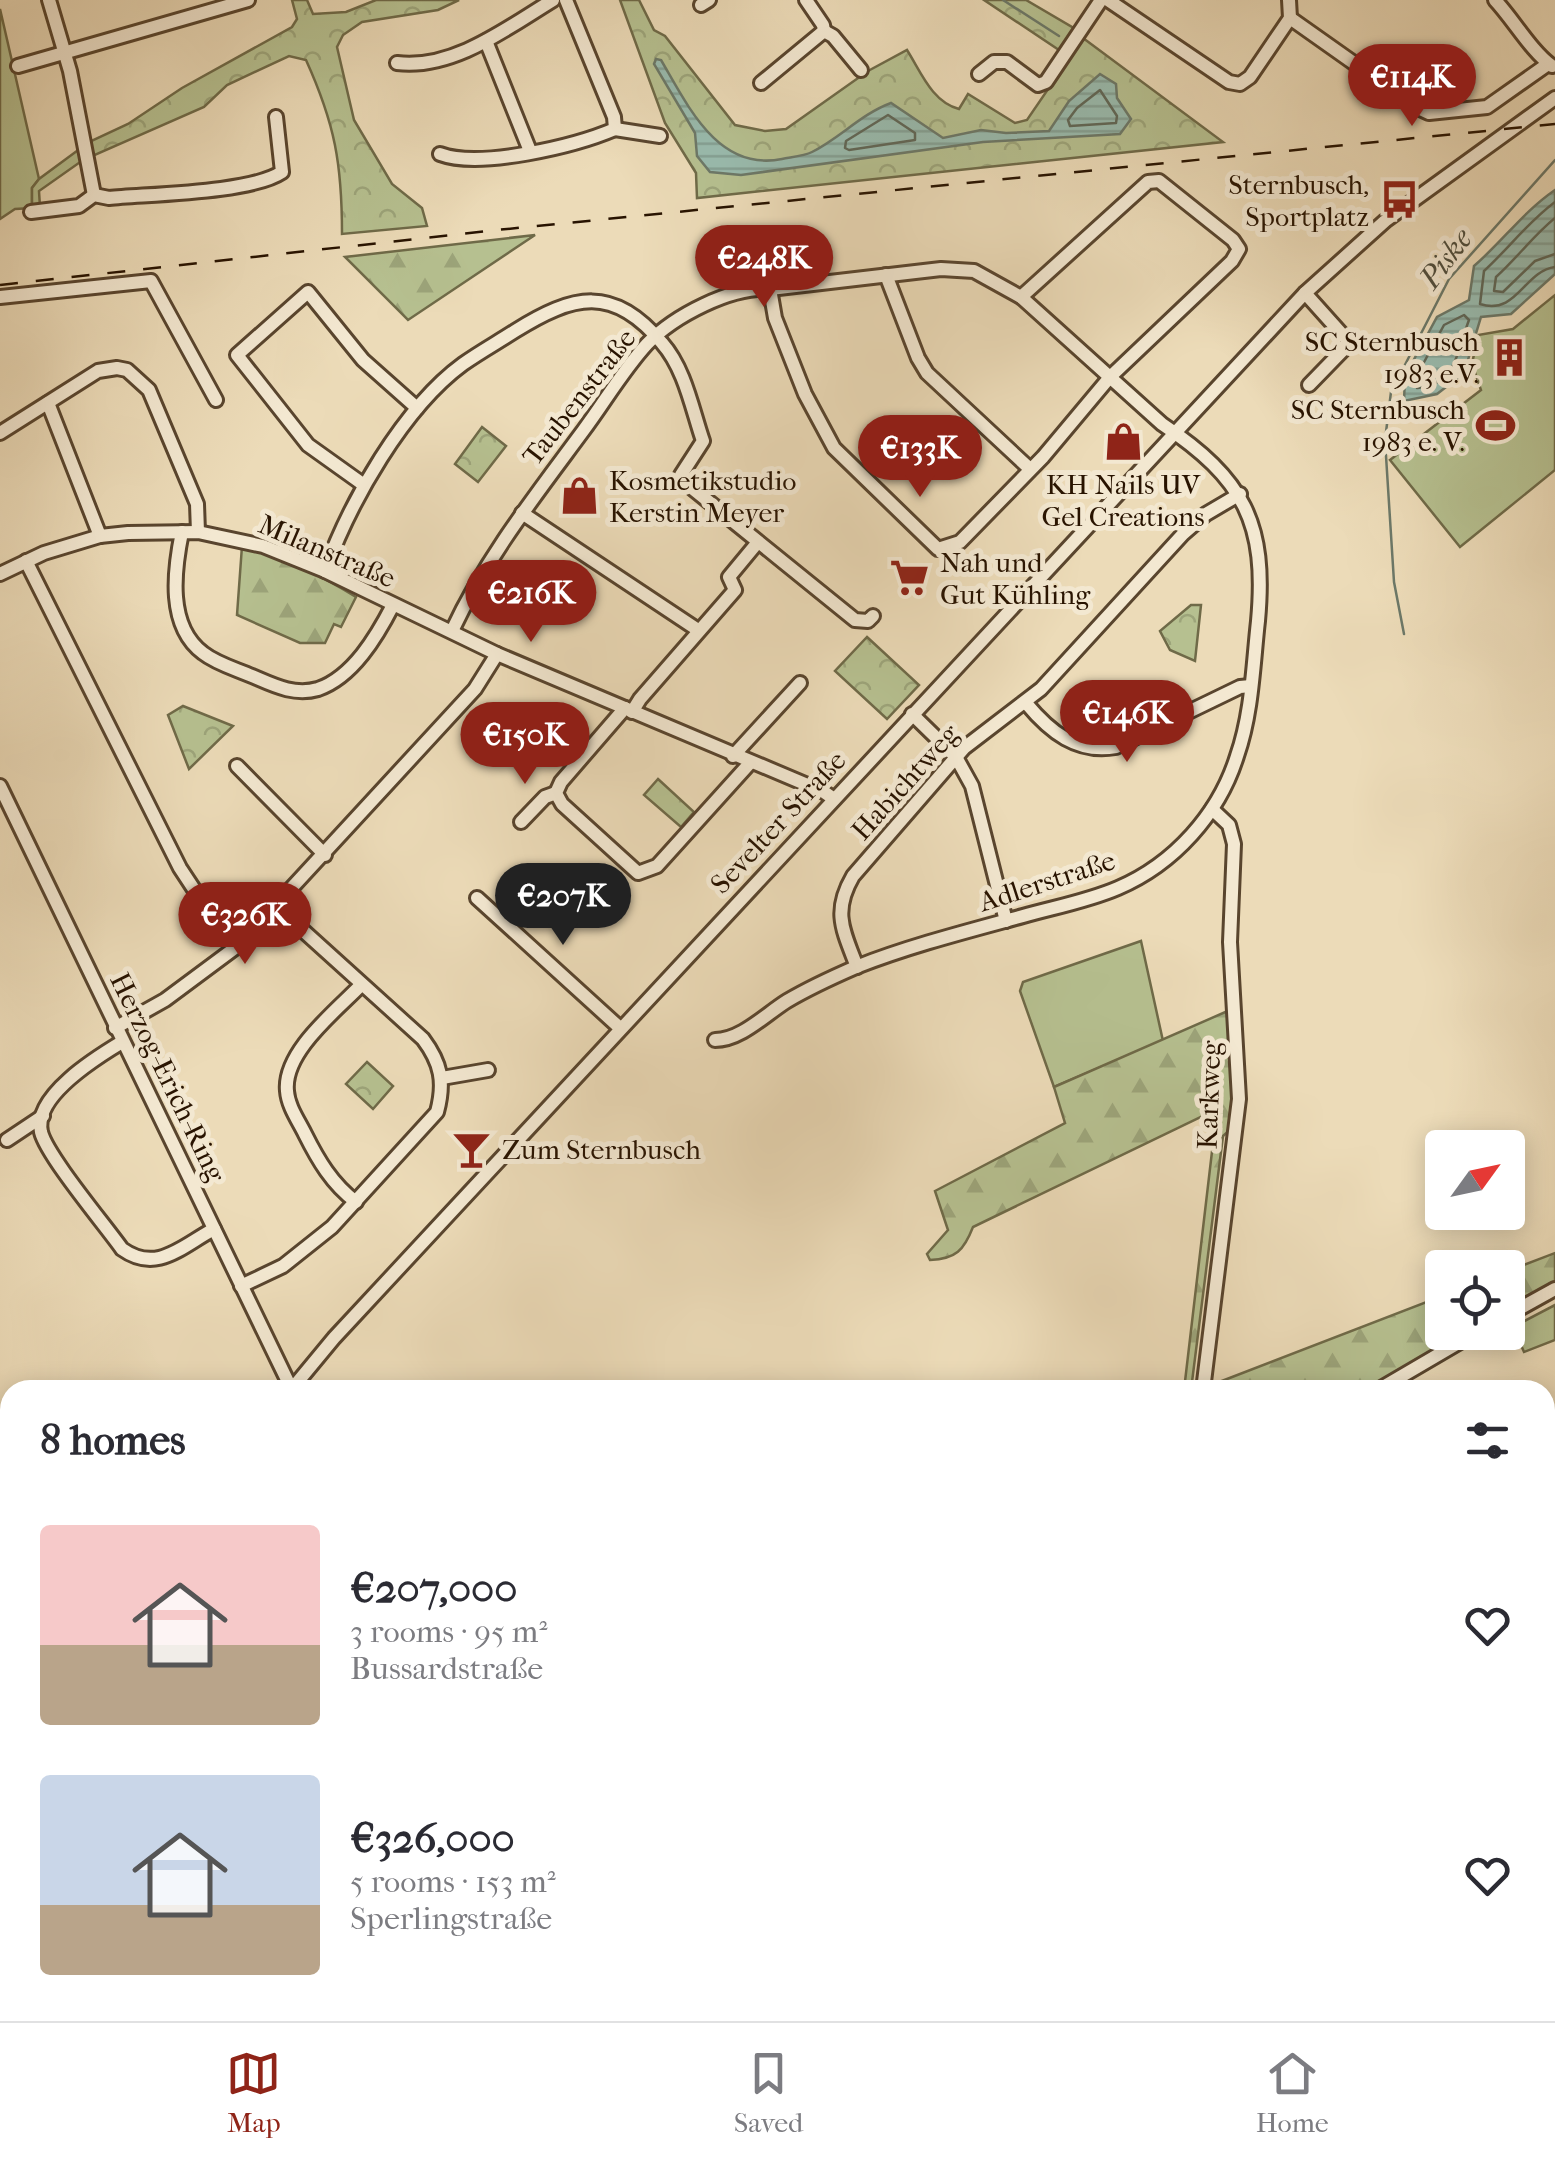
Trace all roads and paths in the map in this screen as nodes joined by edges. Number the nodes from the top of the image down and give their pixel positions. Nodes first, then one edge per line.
1 (50, 0) edge
2 (248, 0) edge
3 (553, 0) edge
4 (566, 0) edge
5 (806, 0) edge
6 (1105, 0) edge
7 (1290, 0) edge
8 (1495, 0) edge
9 (1290, 18) junction
10 (824, 31) junction
11 (486, 40) junction
12 (65, 54) junction
13 (397, 63) dead end
14 (1552, 65) edge
15 (18, 66) dead end
16 (861, 70) dead end
17 (979, 74) dead end
18 (761, 82) dead end
19 (1555, 98) edge
20 (276, 118) dead end
21 (614, 129) junction
22 (660, 136) dead end
23 (530, 151) junction
24 (440, 154) dead end
25 (94, 195) junction
26 (31, 212) dead end
27 (886, 275) junction
28 (770, 289) junction
29 (1305, 294) junction
30 (0, 297) edge
31 (1021, 297) junction
32 (656, 336) junction
33 (1110, 378) junction
34 (1309, 385) dead end
35 (216, 400) dead end
36 (48, 403) junction
37 (417, 408) junction
38 (1174, 432) junction
39 (0, 434) edge
40 (1030, 470) junction
41 (364, 485) junction
42 (1240, 494) junction
43 (522, 513) junction
44 (182, 532) junction
45 (198, 532) junction
46 (100, 536) junction
47 (758, 542) junction
48 (26, 561) junction
49 (1, 571) edge
50 (325, 571) junction
51 (394, 606) junction
52 (873, 616) dead end
53 (698, 630) junction
54 (452, 631) junction
55 (498, 654) junction
56 (800, 683) dead end
57 (1251, 686) junction
58 (1026, 703) junction
59 (628, 710) junction
60 (912, 714) junction
61 (733, 756) junction
62 (956, 757) junction
63 (750, 763) junction
64 (236, 766) dead end
65 (0, 786) edge
66 (556, 793) junction
67 (834, 799) junction
68 (1212, 809) junction
69 (521, 822) dead end
70 (325, 855) junction
71 (477, 898) dead end
72 (276, 907) junction
73 (1006, 920) junction
74 (240, 945) junction
75 (857, 967) junction
76 (361, 984) junction
77 (115, 1028) junction
78 (620, 1028) junction
79 (716, 1040) dead end
80 (122, 1042) junction
81 (488, 1070) dead end
82 (442, 1078) junction
83 (43, 1116) junction
84 (7, 1140) dead end
85 (356, 1202) junction
86 (214, 1230) junction
87 (241, 1286) junction
88 (1555, 1289) edge
89 (1525, 1306) edge
90 (1447, 1350) edge
91 (286, 1380) edge
92 (299, 1380) edge
93 (1204, 1380) edge
94 (1396, 1380) edge

1 - 12 street
2 - 12 street
3 - 11 street
4 - 21 street
5 - 10 street
6 - 9 street
6 - 17 street
7 - 9 street
8 - 14 street
9 - 14 street
10 - 16 street
10 - 18 street
11 - 13 street
11 - 23 street
12 - 15 street
12 - 25 street
19 - 29 street, Sevelter Straße
20 - 25 street
21 - 22 street
21 - 23 street
23 - 24 street
25 - 26 street
27 - 28 street, Taubenstraße
27 - 31 street, Taubenstraße
27 - 40 street
28 - 32 street, Taubenstraße
28 - 40 street
29 - 34 street
29 - 38 street, Sevelter Straße
30 - 35 street
31 - 33 street, Taubenstraße
31 - 33 street
32 - 37 street
32 - 43 street, Taubenstraße
32 - 47 street
33 - 38 street, Taubenstraße
33 - 40 street
36 - 39 street
36 - 45 street
36 - 46 street
37 - 41 street
37 - 41 street
38 - 42 street, Adlerstraße
38 - 60 street, Sevelter Straße
41 - 50 street
42 - 57 street, Adlerstraße
42 - 58 street, Habichtweg
43 - 53 street
43 - 54 street, Taubenstraße
44 - 45 street, Milanstraße
44 - 46 street, Milanstraße
44 - 51 street
45 - 50 street, Milanstraße
46 - 48 street, Milanstraße
47 - 52 street
47 - 53 street
48 - 49 street, Milanstraße
48 - 74 street
50 - 51 street, Milanstraße
51 - 54 street, Milanstraße
53 - 59 street
54 - 55 street, Milanstraße
55 - 59 street, Milanstraße
55 - 70 street
56 - 61 street
57 - 58 street
57 - 68 street, Adlerstraße
58 - 62 street, Habichtweg
59 - 61 street, Milanstraße
59 - 66 street
60 - 62 street
60 - 67 street, Sevelter Straße
61 - 63 street, Milanstraße
62 - 73 street
62 - 75 street, Habichtweg
63 - 66 street
63 - 67 street, Milanstraße
64 - 70 street
65 - 77 street, Herzog-Erich-Ring
66 - 69 street
67 - 78 street, Sevelter Straße
68 - 73 street, Adlerstraße
68 - 93 street, Karkweg
70 - 72 street
71 - 78 street
72 - 74 street
72 - 76 street
73 - 75 street, Adlerstraße
74 - 77 street
75 - 79 street, Adlerstraße
76 - 82 street
76 - 85 street
77 - 80 street, Herzog-Erich-Ring
78 - 92 street, Sevelter Straße
80 - 83 street
80 - 86 street, Herzog-Erich-Ring
81 - 82 street
82 - 85 street
83 - 84 street
83 - 86 street
85 - 87 street
86 - 87 street, Herzog-Erich-Ring
87 - 91 street, Herzog-Erich-Ring
88 - 89 street
90 - 94 street

